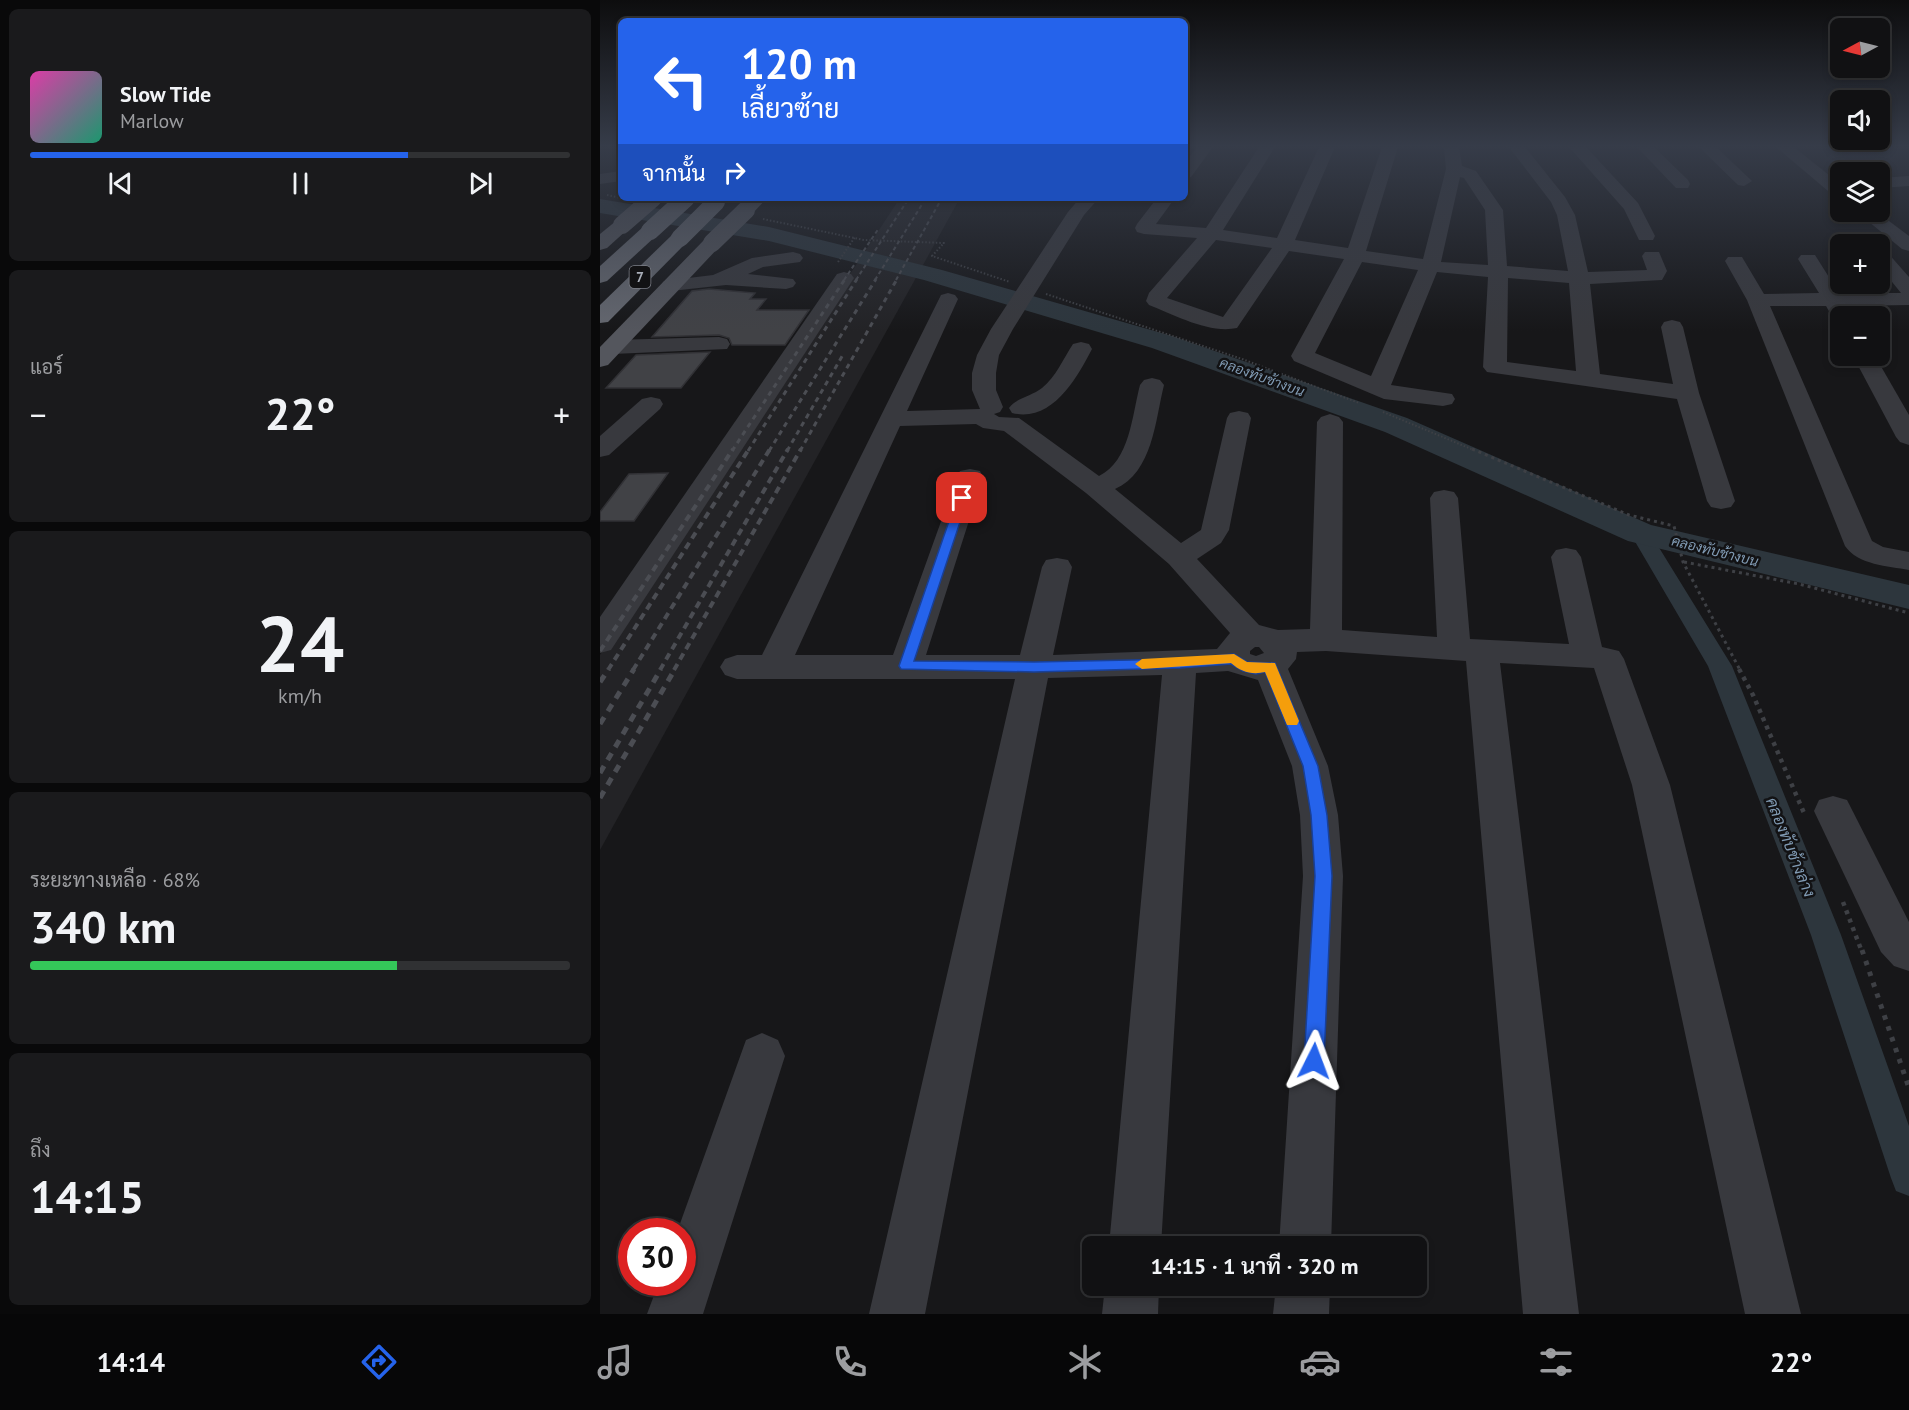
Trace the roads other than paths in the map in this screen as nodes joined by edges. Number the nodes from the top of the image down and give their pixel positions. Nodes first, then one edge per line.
1 (641, 208) edge
2 (675, 208) edge
3 (710, 208) edge
4 (748, 208) edge
5 (1085, 208) edge
6 (1093, 208) edge
7 (1158, 208) edge
8 (1228, 208) edge
9 (1300, 208) edge
10 (1370, 208) edge
11 (1445, 208) edge
12 (1493, 208) edge
13 (1563, 208) edge
14 (1633, 208) edge
15 (1890, 218) edge
16 (1879, 222) edge
17 (1077, 224) junction
18 (1909, 232) edge
19 (1211, 234) junction
20 (1646, 236) dead end
21 (600, 244) edge
22 (1909, 245) edge
23 (1283, 246) junction
24 (1355, 255) junction
25 (1652, 256) dead end
26 (793, 258) dead end
27 (1808, 260) dead end
28 (1735, 261) dead end
29 (1431, 265) junction
30 (1890, 268) edge
31 (1498, 272) junction
32 (600, 277) edge
33 (726, 278) junction
34 (844, 278) dead end
35 (1579, 278) junction
36 (786, 283) dead end
37 (671, 285) junction
38 (1909, 290) edge
39 (948, 299) dead end
40 (1909, 299) edge
41 (1757, 300) junction
42 (1838, 306) edge
43 (1855, 306) edge
44 (1830, 307) edge
45 (600, 317) edge
46 (1672, 327) dead end
47 (719, 344) dead end
48 (1081, 349) dead end
49 (607, 353) edge
50 (1870, 366) edge
51 (1589, 380) junction
52 (1152, 385) dead end
53 (1687, 393) junction
54 (1369, 396) junction
55 (1443, 399) dead end
56 (651, 404) dead end
57 (1002, 412) junction
58 (1239, 418) dead end
59 (890, 419) junction
60 (1330, 422) dead end
61 (1909, 437) edge
62 (600, 449) edge
63 (970, 477) dead end
64 (1096, 488) junction
65 (1444, 498) dead end
66 (1721, 501) dead end
67 (1179, 557) junction
68 (1566, 557) dead end
69 (1844, 561) dead end
70 (1909, 561) edge
71 (1057, 567) dead end
72 (1909, 574) edge
73 (1326, 640) junction
74 (600, 642) edge
75 (1258, 650) junction
76 (1468, 650) junction
77 (1588, 656) junction
78 (1180, 663) junction
79 (906, 666) junction
80 (737, 667) dead end
81 (1034, 667) junction
82 (772, 668) junction
83 (1820, 816) road end
84 (1909, 952) edge
85 (762, 1056) dead end
86 (1136, 1236) edge
87 (1305, 1236) edge
88 (1131, 1296) edge
89 (1302, 1296) edge
90 (675, 1314) edge
91 (897, 1314) edge
92 (1130, 1314) edge
93 (1301, 1314) edge
94 (1551, 1314) edge
95 (1773, 1314) edge

1 - 21 main road, bridge
2 - 32 highway, 7, bridge
3 - 45 highway, 7, bridge
4 - 37 main road, bridge
5 - 17 street
6 - 17 street
7 - 19 street
8 - 19 street
9 - 23 street
10 - 24 street
11 - 29 street
12 - 31 street
13 - 35 street
14 - 20 street
15 - 18 street
16 - 22 street
17 - 57 street
19 - 23 street
19 - 23 street
23 - 24 street
24 - 29 street
24 - 54 street
25 - 35 street
26 - 33 street
27 - 42 street
28 - 41 street
29 - 31 street
29 - 54 street
30 - 38 street
31 - 35 street
31 - 51 street
33 - 36 street
33 - 37 street
34 - 74 street
35 - 51 street
37 - 49 main road
39 - 59 street
40 - 43 street
41 - 44 street
41 - 70 street
46 - 53 street
47 - 49 street
48 - 57 street
50 - 61 street
51 - 53 street
52 - 64 street
53 - 66 street
54 - 55 street
56 - 62 street
57 - 59 street
57 - 64 street
58 - 67 street
59 - 82 street
60 - 73 street
63 - 79 street
64 - 67 street
65 - 76 street
67 - 75 street
68 - 77 street
69 - 72 street
71 - 81 street
73 - 75 street
73 - 76 street
75 - 78 street
75 - 87 street
76 - 77 street
76 - 94 street
77 - 95 street
78 - 81 street
78 - 86 street
79 - 81 street
79 - 82 street
80 - 82 street
81 - 91 street
83 - 84 street
85 - 90 street
88 - 92 street
89 - 93 street

